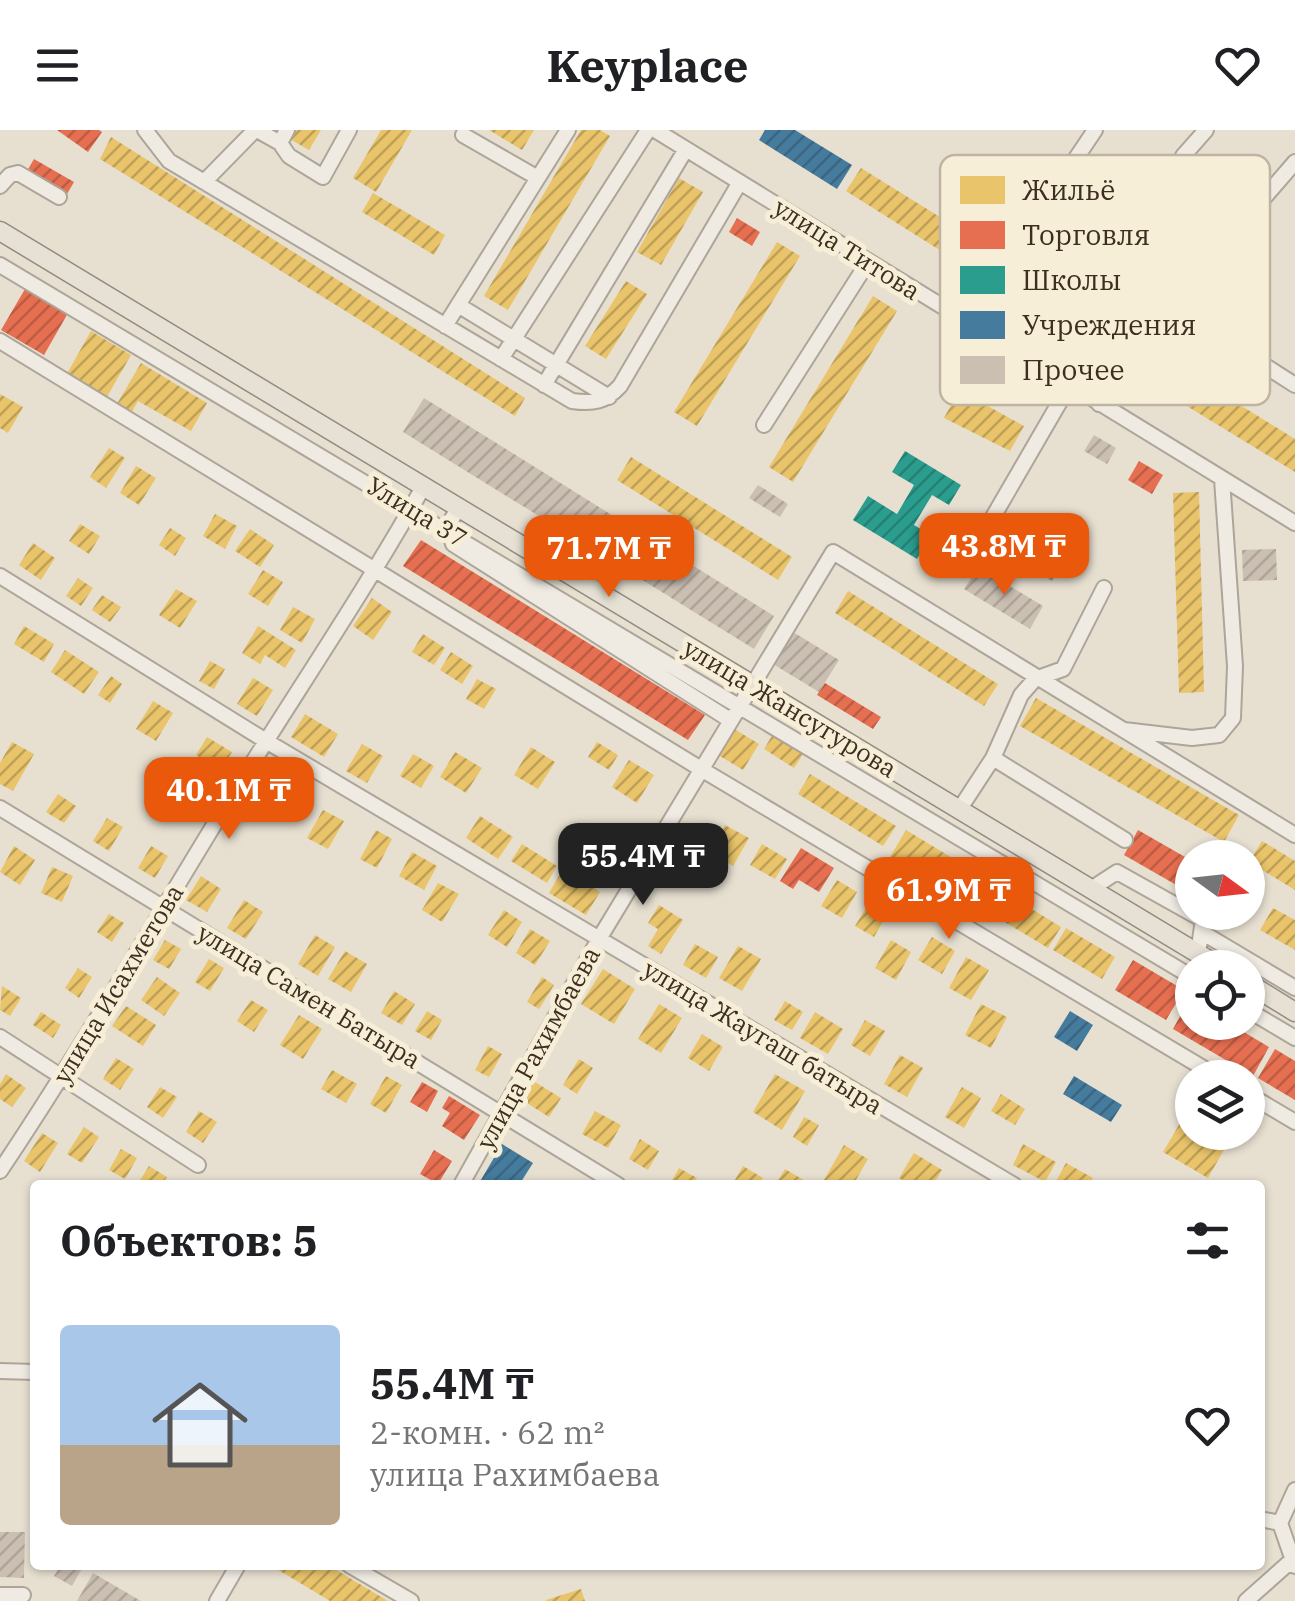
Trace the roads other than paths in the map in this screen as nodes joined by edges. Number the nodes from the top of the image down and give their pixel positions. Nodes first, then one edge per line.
1 (145, 130) edge
2 (256, 130) edge
3 (349, 130) edge
4 (568, 130) edge
5 (651, 130) edge
6 (1095, 130) edge
7 (1206, 130) edge
8 (463, 135) dead end
9 (283, 136) edge
10 (686, 149) junction
11 (1078, 155) edge
12 (1184, 155) edge
13 (1295, 162) edge
14 (538, 178) junction
15 (204, 182) junction
16 (740, 182) junction
17 (0, 186) edge
18 (1270, 191) edge
19 (59, 197) dead end
20 (0, 231) edge
21 (868, 262) junction
22 (0, 265) edge
23 (458, 305) junction
24 (940, 307) edge
25 (445, 326) junction
26 (514, 338) junction
27 (0, 341) edge
28 (500, 360) junction
29 (556, 366) junction
30 (1270, 369) edge
31 (544, 385) junction
32 (1295, 385) edge
33 (609, 397) junction
34 (1058, 405) edge
35 (1101, 405) edge
36 (764, 425) dead end
37 (1222, 479) junction
38 (422, 490) junction
39 (457, 510) junction
40 (1295, 524) edge
41 (982, 536) dead end
42 (376, 571) junction
43 (0, 576) edge
44 (1104, 588) dead end
45 (1035, 679) junction
46 (752, 683) junction
47 (730, 720) junction
48 (1118, 729) junction
49 (266, 741) junction
50 (993, 758) junction
51 (701, 768) junction
52 (0, 808) edge
53 (959, 810) junction
54 (1295, 835) edge
55 (1125, 840) dead end
56 (1091, 889) junction
57 (163, 908) junction
58 (1203, 933) junction
59 (599, 940) junction
60 (1193, 950) edge
61 (1199, 950) edge
62 (1175, 967) edge
63 (1295, 988) edge
64 (1265, 993) edge
65 (1295, 1012) edge
66 (1265, 1020) edge
67 (0, 1037) edge
68 (1295, 1038) edge
69 (1190, 1060) edge
70 (64, 1077) junction
71 (1265, 1104) edge
72 (502, 1113) junction
73 (1295, 1122) edge
74 (198, 1165) dead end
75 (0, 1171) edge
76 (464, 1180) edge
77 (610, 1180) edge
78 (1006, 1180) edge
79 (0, 1372) edge
80 (30, 1372) edge
81 (1295, 1490) edge
82 (1265, 1521) edge
83 (1280, 1524) junction
84 (1293, 1563) edge
85 (235, 1570) edge
86 (358, 1570) edge
87 (0, 1595) edge
88 (23, 1595) dead end
89 (217, 1601) edge
90 (411, 1601) edge
91 (1246, 1601) edge

1 - 15 street
2 - 9 street
2 - 15 street
3 - 9 street
4 - 14 street
5 - 10 street, улица Титова
5 - 26 street
6 - 11 street
7 - 12 street
8 - 14 street
10 - 16 street, улица Титова
10 - 29 street
13 - 18 street
14 - 23 street
15 - 25 street
16 - 21 street, улица Титова
16 - 33 street
17 - 19 street
20 - 38 main road, улица Жансугурова
21 - 24 street, улица Титова
21 - 36 street
22 - 62 street, Улица 37
23 - 25 street
23 - 26 street
25 - 28 street
26 - 28 street
26 - 29 street
27 - 42 street
28 - 31 street
29 - 31 street
29 - 33 street
30 - 32 street
31 - 33 street
34 - 41 street
35 - 37 street, улица Титова
37 - 40 street, улица Титова
37 - 48 street
38 - 39 main road, улица Жансугурова
38 - 42 street, улица Исахметова
39 - 46 main road, улица Жансугурова
39 - 47 street
42 - 49 street, улица Исахметова
42 - 51 street
43 - 49 street, улица Жаугаш батыра
44 - 45 street
45 - 46 street, улица Рахимбаева
45 - 48 street
45 - 50 street
46 - 47 street, улица Рахимбаева
46 - 53 main road, улица Жансугурова
47 - 51 street, улица Рахимбаева
48 - 54 street
49 - 57 street, улица Исахметова
49 - 59 street, улица Жаугаш батыра
50 - 53 street
50 - 55 street
51 - 59 street, улица Рахимбаева
51 - 69 street
52 - 57 street, улица Самен Батыра
53 - 56 main road, улица Жансугурова
56 - 58 street
56 - 60 main road, улица Жансугурова
57 - 70 street, улица Исахметова
57 - 72 street, улица Самен Батыра
58 - 61 street
58 - 63 street
59 - 72 street, улица Рахимбаева
59 - 78 street, улица Жаугаш батыра
64 - 65 main road
66 - 68 street
67 - 70 street
70 - 74 street
70 - 75 street, улица Исахметова
71 - 73 street
72 - 76 street, улица Рахимбаева
72 - 77 street, улица Самен Батыра
79 - 80 street
81 - 83 street
82 - 83 street
83 - 84 street
84 - 91 street
85 - 89 street
86 - 90 street
87 - 88 street

